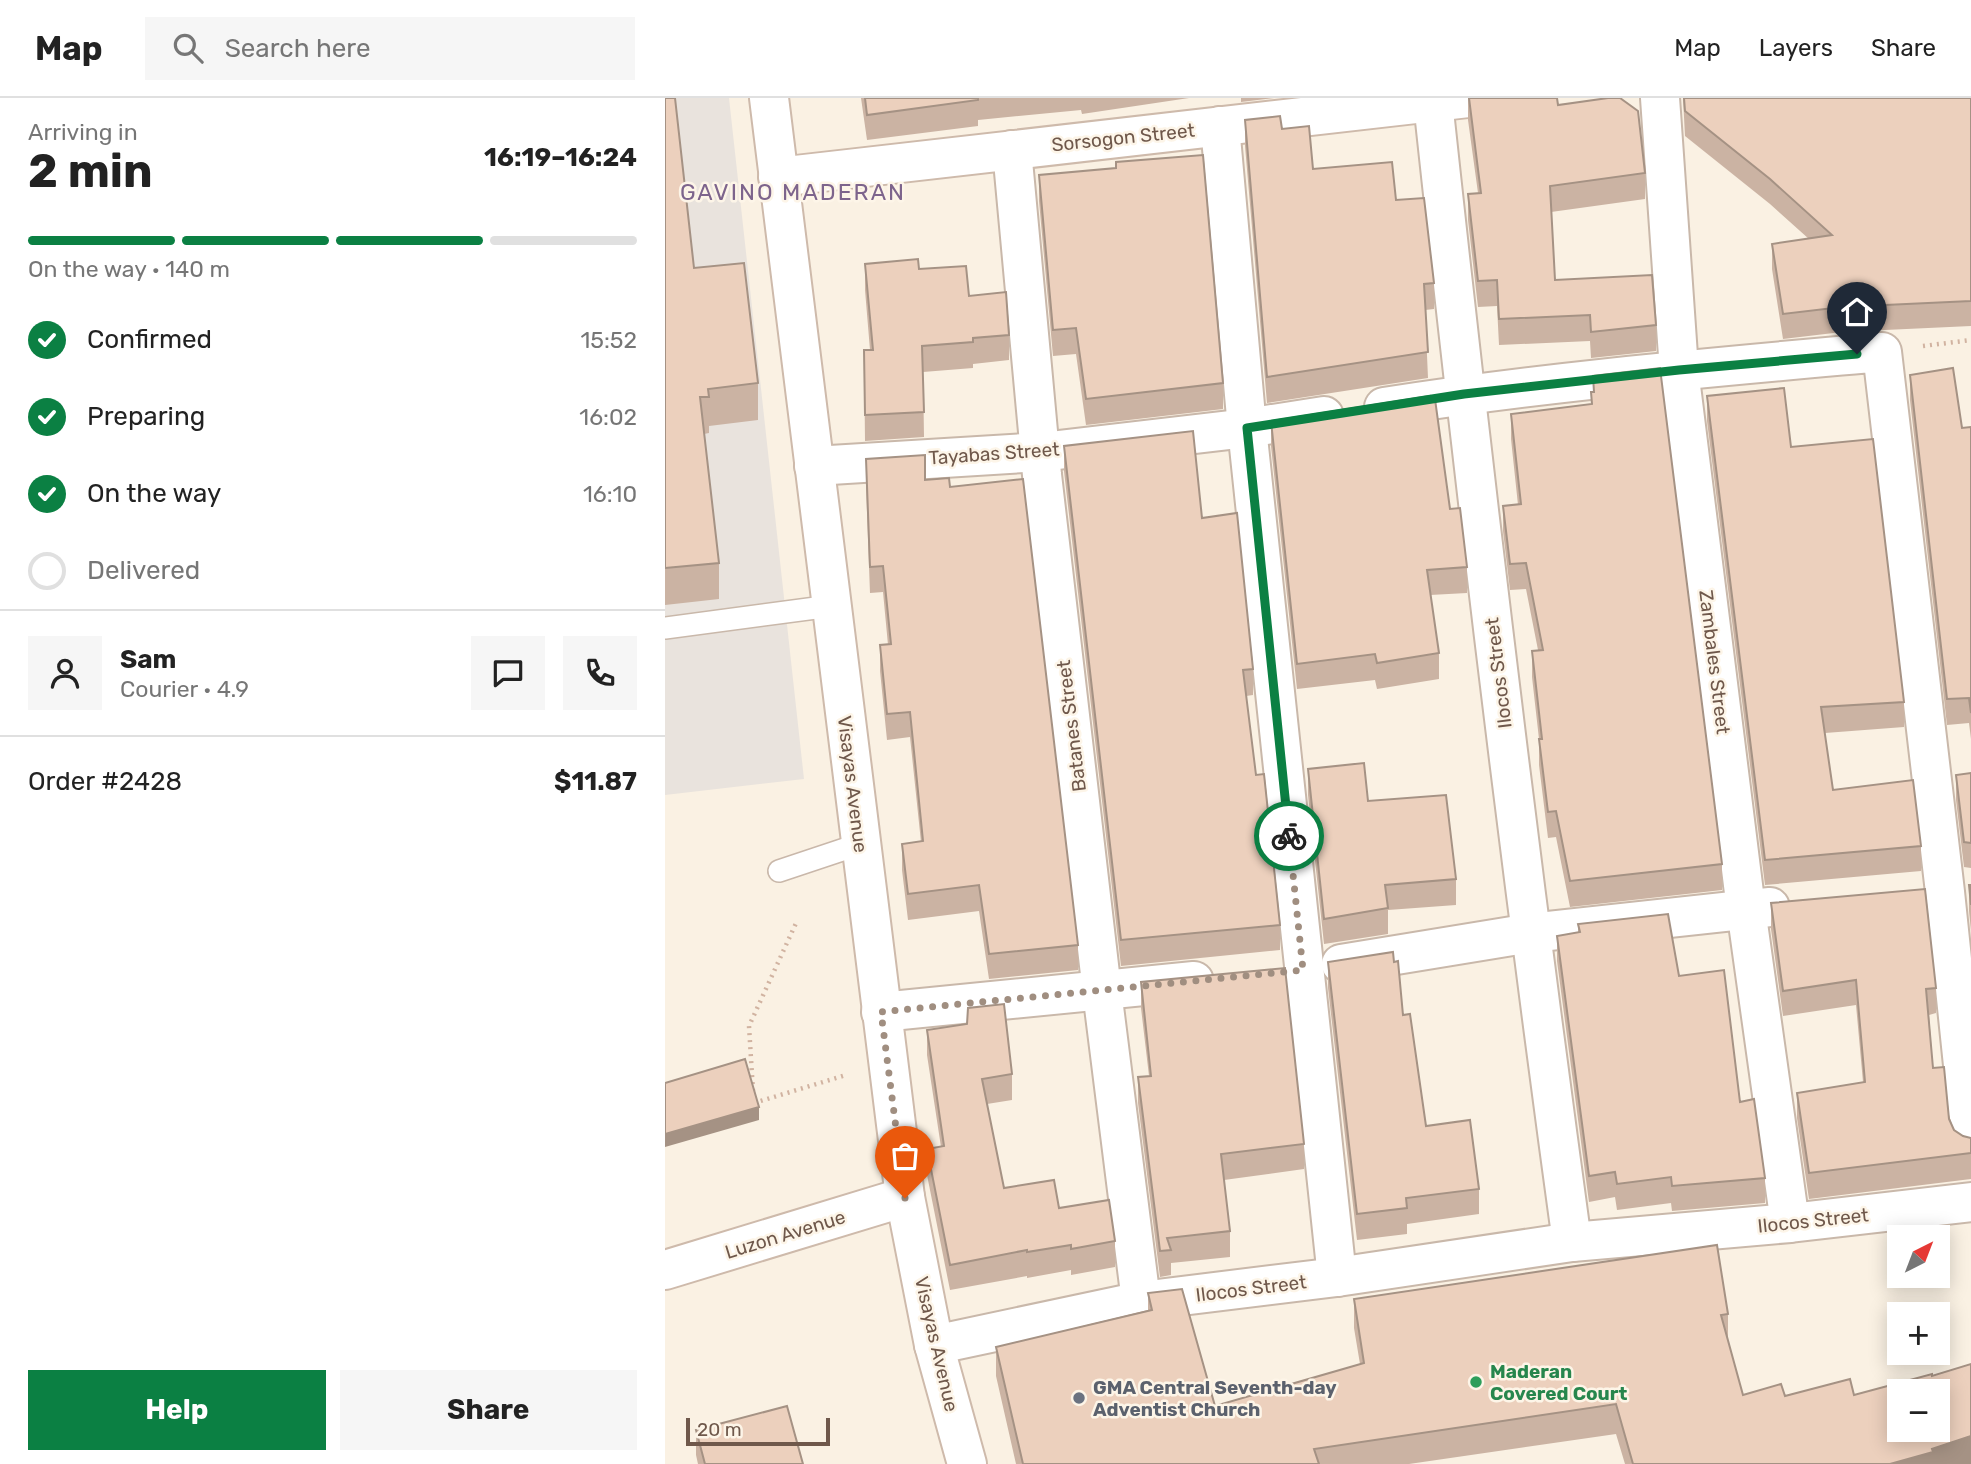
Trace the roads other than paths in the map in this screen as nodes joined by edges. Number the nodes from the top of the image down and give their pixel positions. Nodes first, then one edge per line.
1 (769, 98) edge
2 (1660, 98) edge
3 (1450, 100) edge
4 (1220, 126) junction
5 (1012, 150) junction
6 (778, 177) junction
7 (1679, 370) junction
8 (1464, 394) junction
9 (1247, 428) junction
10 (1041, 452) junction
11 (814, 466) junction
12 (831, 606) junction
13 (665, 628) edge
14 (860, 844) junction
15 (779, 871) dead end
16 (1958, 890) edge
17 (1905, 895) edge
18 (1799, 904) edge
19 (1746, 909) junction
20 (1530, 933) junction
21 (1290, 971) junction
22 (1223, 978) edge
23 (1102, 991) junction
24 (881, 1012) junction
25 (1971, 1142) edge
26 (905, 1198) junction
27 (1971, 1202) edge
28 (1790, 1223) junction
29 (1571, 1242) junction
30 (665, 1270) edge
31 (1337, 1277) junction
32 (1140, 1301) junction
33 (934, 1345) junction
34 (967, 1464) edge

1 - 6 street, Visayas Avenue
2 - 7 street, Zambales Street
3 - 4 street, Sorsogon Street
3 - 8 street, Ilocos Street
4 - 5 street, Sorsogon Street
4 - 9 street
5 - 6 street, Sorsogon Street
5 - 10 street, Batanes Street
6 - 11 street, Visayas Avenue
7 - 8 street, Tayabas Street
7 - 16 street, Tayabas Street
7 - 19 street, Zambales Street
8 - 9 street, Tayabas Street
8 - 20 street, Ilocos Street
9 - 10 street, Tayabas Street
9 - 21 street
10 - 11 street, Tayabas Street
10 - 23 street, Batanes Street
11 - 12 street, Visayas Avenue
12 - 13 lane
12 - 14 street, Visayas Avenue
14 - 15 lane
14 - 24 street, Visayas Avenue
16 - 17 street
16 - 25 street
18 - 19 street
19 - 20 street
19 - 28 street, Zambales Street
20 - 21 street
20 - 29 street, Ilocos Street
21 - 31 street
22 - 23 street
23 - 24 street
23 - 32 street, Batanes Street
24 - 26 street, Visayas Avenue
26 - 30 street, Luzon Avenue
26 - 33 street, Visayas Avenue
27 - 28 street, Ilocos Street
28 - 29 street, Ilocos Street
29 - 31 street, Ilocos Street
31 - 32 street, Ilocos Street
32 - 33 street, Ilocos Street
33 - 34 street, Visayas Avenue

